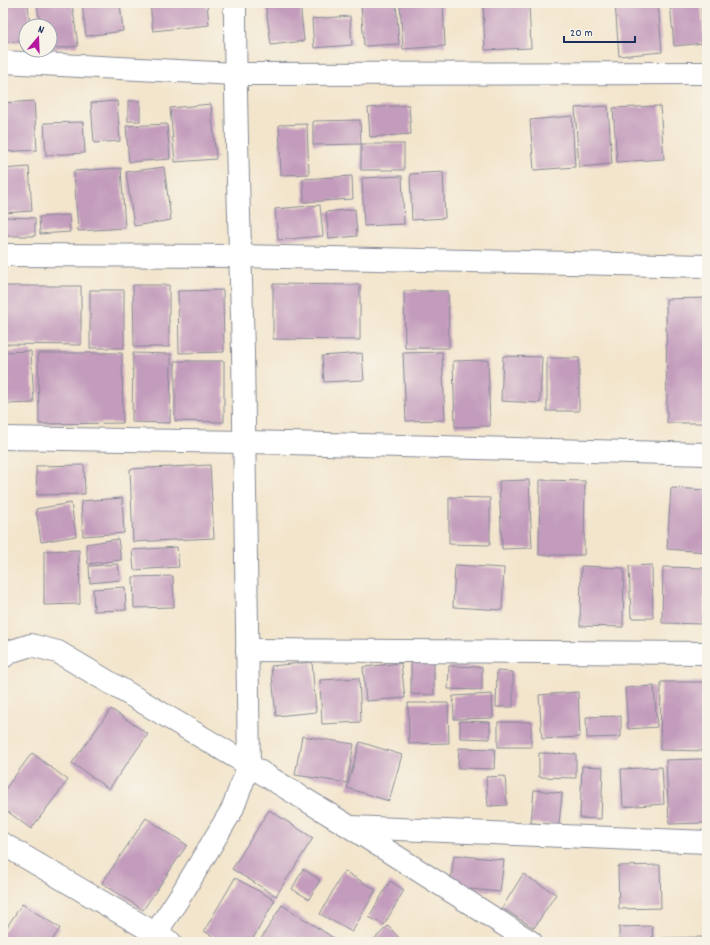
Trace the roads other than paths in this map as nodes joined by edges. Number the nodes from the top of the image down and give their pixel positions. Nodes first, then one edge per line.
1 (235, 3) edge
2 (3, 62) edge
3 (707, 73) edge
4 (235, 74) junction
5 (3, 255) edge
6 (241, 256) junction
7 (707, 266) edge
8 (3, 438) edge
9 (245, 442) junction
10 (707, 454) edge
11 (247, 650) junction
12 (707, 652) edge
13 (3, 657) edge
14 (249, 765) junction
15 (350, 827) junction
16 (707, 842) edge
17 (3, 844) edge
18 (159, 939) edge
19 (531, 942) edge

1 - 4 street
2 - 4 street
3 - 4 street
4 - 6 street
5 - 6 street
6 - 7 street
6 - 9 street
8 - 9 street
9 - 10 street
9 - 11 street
11 - 12 street
11 - 14 street
13 - 14 street
14 - 15 street
14 - 18 street
15 - 16 street
15 - 19 street
17 - 18 street

